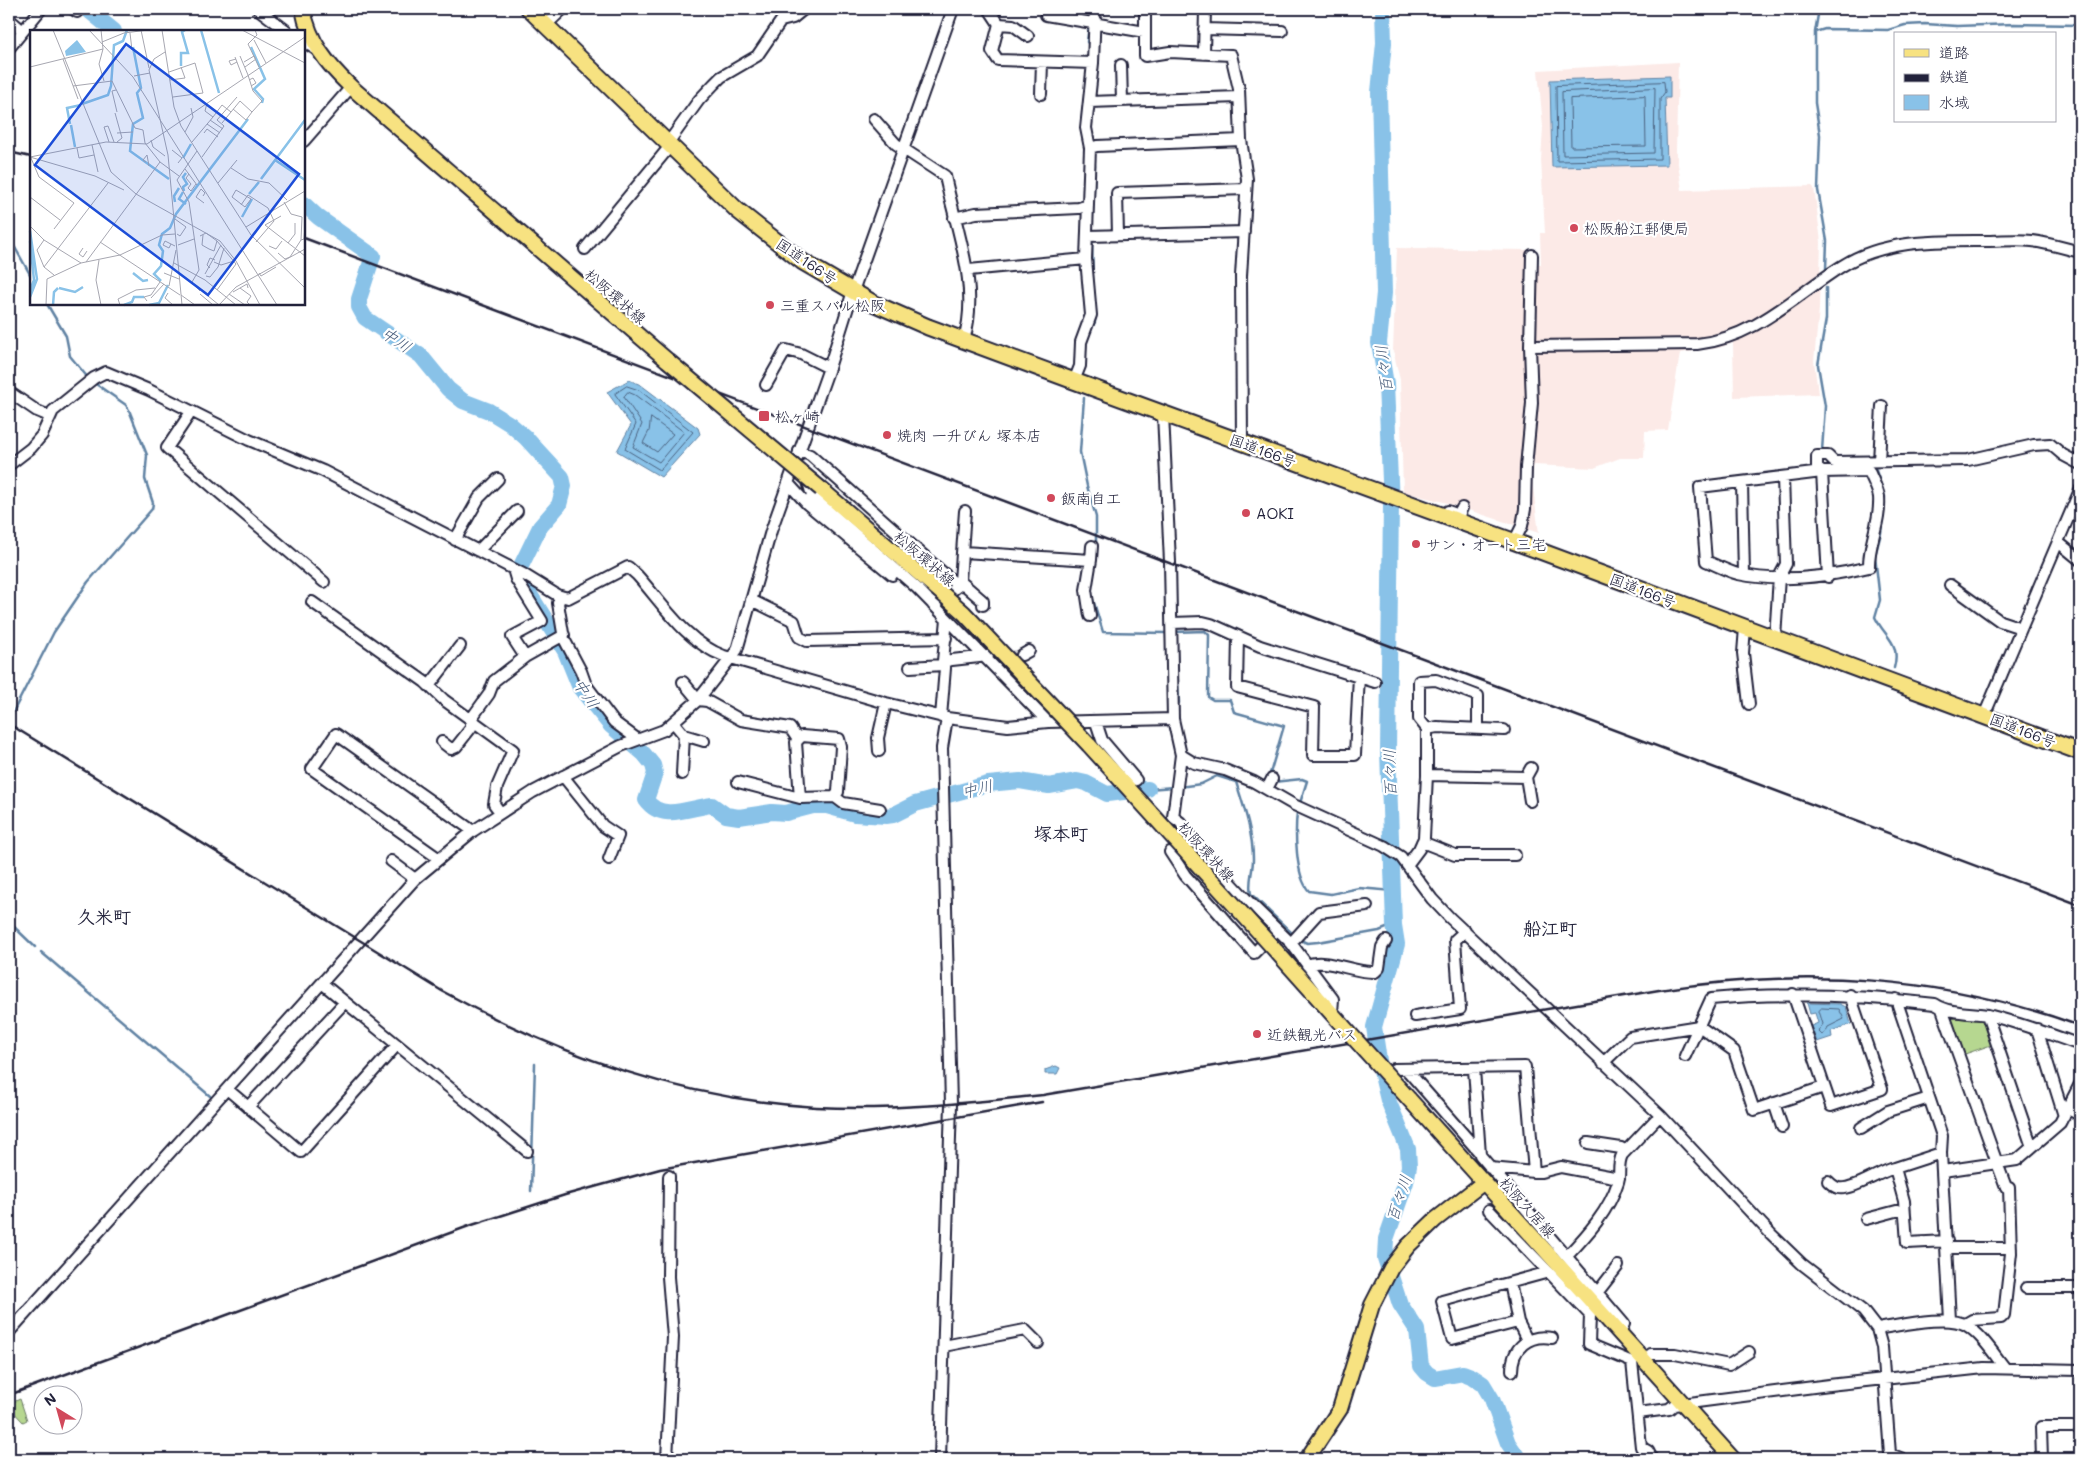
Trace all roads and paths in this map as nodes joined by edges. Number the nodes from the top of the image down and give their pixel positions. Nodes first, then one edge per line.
1 (40, 9) edge
2 (258, 9) edge
3 (303, 9) edge
4 (529, 9) edge
5 (564, 9) edge
6 (804, 9) edge
7 (953, 9) edge
8 (989, 9) edge
9 (1095, 9) edge
10 (1145, 9) edge
11 (1205, 9) edge
12 (1046, 15) dead end
13 (9, 19) edge
14 (1090, 23) junction
15 (999, 24) junction
16 (546, 25) junction
17 (1204, 29) junction
18 (286, 30) edge
19 (23, 31) junction
20 (1282, 31) dead end
21 (1145, 32) junction
22 (1028, 36) dead end
23 (305, 43) edge
24 (10, 47) dead end
25 (317, 50) junction
26 (1204, 54) junction
27 (1042, 62) junction
28 (1093, 63) junction
29 (1121, 65) dead end
30 (351, 87) junction
31 (1041, 94) dead end
32 (1239, 97) junction
33 (1122, 101) junction
34 (1089, 102) junction
35 (874, 119) dead end
36 (1241, 140) junction
37 (305, 141) edge
38 (669, 144) junction
39 (1090, 148) junction
40 (904, 149) junction
41 (1246, 189) junction
42 (1088, 205) junction
43 (954, 218) junction
44 (1244, 232) junction
45 (1118, 235) junction
46 (1091, 236) junction
47 (585, 249) dead end
48 (2080, 252) edge
49 (1532, 255) dead end
50 (1086, 259) junction
51 (969, 270) junction
52 (853, 291) junction
53 (964, 340) junction
54 (1530, 346) junction
55 (829, 368) junction
56 (1074, 381) junction
57 (766, 385) dead end
58 (9, 392) edge
59 (1882, 406) dead end
60 (191, 412) junction
61 (1163, 414) junction
62 (49, 416) junction
63 (1242, 442) junction
64 (799, 451) junction
65 (1878, 460) junction
66 (2080, 464) edge
67 (9, 465) edge
68 (1822, 472) junction
69 (807, 478) junction
70 (1784, 478) junction
71 (498, 479) dead end
72 (788, 483) junction
73 (1742, 483) junction
74 (2080, 490) edge
75 (1415, 507) junction
76 (1462, 508) dead end
77 (517, 511) dead end
78 (965, 511) dead end
79 (455, 540) junction
80 (1514, 542) junction
81 (2058, 542) junction
82 (1092, 546) dead end
83 (478, 551) junction
84 (963, 552) junction
85 (1091, 560) junction
86 (2080, 560) edge
87 (517, 571) junction
88 (1744, 574) junction
89 (1779, 577) junction
90 (1828, 577) junction
91 (324, 582) dead end
92 (959, 583) junction
93 (1950, 585) dead end
94 (561, 596) junction
95 (751, 600) junction
96 (312, 602) dead end
97 (934, 605) junction
98 (983, 605) dead end
99 (1090, 616) dead end
100 (947, 619) junction
101 (1745, 628) junction
102 (2022, 628) junction
103 (1172, 629) junction
104 (564, 634) junction
105 (1238, 636) junction
106 (946, 638) junction
107 (1775, 638) junction
108 (460, 646) dead end
109 (989, 656) junction
110 (525, 657) junction
111 (731, 658) junction
112 (943, 663) junction
113 (910, 667) dead end
114 (1359, 676) junction
115 (683, 682) dead end
116 (1375, 682) dead end
117 (429, 686) junction
118 (698, 700) junction
119 (886, 703) junction
120 (1749, 704) dead end
121 (1984, 716) junction
122 (944, 718) junction
123 (471, 719) junction
124 (1173, 719) junction
125 (1048, 722) junction
126 (1096, 722) junction
127 (674, 723) junction
128 (1427, 729) junction
129 (1478, 729) junction
130 (1504, 730) dead end
131 (684, 735) junction
132 (635, 740) junction
133 (798, 740) junction
134 (704, 741) dead end
135 (442, 742) dead end
136 (879, 752) dead end
137 (2080, 752) edge
138 (1181, 755) junction
139 (682, 774) dead end
140 (1427, 775) junction
141 (562, 776) junction
142 (1136, 780) dead end
143 (738, 782) dead end
144 (835, 797) junction
145 (800, 798) junction
146 (1530, 801) dead end
147 (880, 808) dead end
148 (500, 812) junction
149 (473, 831) junction
150 (1422, 842) junction
151 (1170, 852) dead end
152 (1515, 855) dead end
153 (438, 858) junction
154 (609, 859) dead end
155 (391, 861) dead end
156 (1407, 865) junction
157 (415, 879) junction
158 (1367, 906) dead end
159 (1277, 930) junction
160 (1465, 931) junction
161 (1295, 939) junction
162 (1386, 942) dead end
163 (1307, 965) junction
164 (323, 984) junction
165 (1793, 994) junction
166 (1850, 995) junction
167 (1896, 999) junction
168 (345, 1002) junction
169 (1942, 1009) junction
170 (1332, 1013) junction
171 (1987, 1015) junction
172 (1415, 1016) dead end
173 (1699, 1026) junction
174 (2037, 1029) junction
175 (397, 1045) junction
176 (2080, 1045) edge
177 (1685, 1056) dead end
178 (1603, 1063) junction
179 (1394, 1069) dead end
180 (1406, 1069) junction
181 (1474, 1069) junction
182 (2080, 1084) edge
183 (1824, 1087) junction
184 (227, 1089) junction
185 (1929, 1098) junction
186 (1774, 1103) junction
187 (248, 1107) junction
188 (2066, 1113) junction
189 (1660, 1115) junction
190 (2080, 1115) edge
191 (1782, 1127) dead end
192 (1862, 1128) dead end
193 (1588, 1143) dead end
194 (2032, 1148) junction
195 (527, 1151) dead end
196 (1626, 1151) junction
197 (1480, 1153) junction
198 (1941, 1153) junction
199 (1998, 1163) junction
200 (1490, 1168) junction
201 (1895, 1168) junction
202 (1943, 1171) junction
203 (1534, 1172) junction
204 (669, 1176) dead end
205 (1619, 1178) junction
206 (1828, 1181) dead end
207 (1484, 1182) junction
208 (1904, 1209) junction
209 (1489, 1210) dead end
210 (1866, 1219) dead end
211 (1947, 1245) junction
212 (2010, 1248) junction
213 (1567, 1256) junction
214 (1618, 1266) dead end
215 (1549, 1272) junction
216 (1510, 1283) junction
217 (2026, 1288) dead end
218 (2080, 1288) edge
219 (1597, 1293) junction
220 (1950, 1320) junction
221 (1518, 1322) junction
222 (1965, 1324) junction
223 (1877, 1329) junction
224 (9, 1332) edge
225 (1620, 1333) junction
226 (1552, 1338) dead end
227 (1527, 1340) junction
228 (1038, 1343) dead end
229 (944, 1346) junction
230 (1749, 1352) dead end
231 (1651, 1354) dead end
232 (2005, 1368) junction
233 (2080, 1370) edge
234 (1512, 1371) dead end
235 (1884, 1378) junction
236 (1684, 1405) junction
237 (1638, 1413) junction
238 (2072, 1427) dead end
239 (667, 1459) edge
240 (940, 1459) edge
241 (1307, 1459) edge
242 (1652, 1459) edge
243 (1733, 1459) edge
244 (1903, 1459) edge
245 (2042, 1459) edge

1 - 19 street
2 - 18 street
3 - 25 main road, 松阪環状線
4 - 16 highway, 国道166号
5 - 16 street
6 - 38 street
7 - 40 street
8 - 15 street
9 - 14 street
10 - 21 street
11 - 17 street
12 - 14 street
13 - 19 street
14 - 21 street
14 - 28 street
15 - 22 street
15 - 27 street
16 - 38 highway, 国道166号
17 - 20 street
17 - 26 street
19 - 24 street
21 - 26 street
23 - 25 street
25 - 30 main road, 松阪環状線
26 - 32 street
27 - 28 street
27 - 31 street
28 - 34 street
29 - 33 street
30 - 37 street
30 - 69 main road, 松阪環状線, bridge
32 - 33 street
32 - 36 street
33 - 34 street
34 - 39 street
35 - 40 street
36 - 39 street
36 - 41 street
38 - 47 street
38 - 52 highway, 国道166号
39 - 42 street
40 - 43 street
40 - 52 street
41 - 44 street
41 - 45 street
42 - 43 street
42 - 46 street
43 - 51 street
44 - 45 street
44 - 63 street
45 - 46 street
46 - 50 street
48 - 54 street
49 - 54 street
50 - 51 street
50 - 56 street
51 - 53 street
52 - 53 highway, 国道166号
52 - 55 street
53 - 56 highway, 国道166号
54 - 80 street
55 - 57 street
55 - 64 street
56 - 61 highway, 国道166号
58 - 62 street
59 - 65 street
60 - 62 street
60 - 79 street
60 - 91 street
61 - 63 highway, 国道166号
61 - 103 street
62 - 67 street
63 - 75 highway, 国道166号
64 - 72 street
64 - 92 street
65 - 66 street
65 - 68 street
68 - 70 street
68 - 90 street
68 - 90 street
69 - 97 street
69 - 170 main road, 松阪環状線, bridge
70 - 73 street
70 - 89 street
71 - 79 street
72 - 95 street
72 - 100 street
73 - 88 street
73 - 88 street
74 - 81 street
75 - 76 street
75 - 80 highway, 国道166号
77 - 83 street
78 - 84 street
79 - 83 street
80 - 101 highway, 国道166号
81 - 86 street
81 - 102 street
82 - 85 street
83 - 87 street
84 - 85 street
84 - 92 street
85 - 99 street
87 - 94 street
87 - 110 street
88 - 89 street
89 - 90 street
89 - 107 street
92 - 97 street
92 - 98 street
93 - 102 street
94 - 104 street
94 - 111 street
95 - 106 street
95 - 111 street
96 - 117 street
97 - 100 street
100 - 106 street
100 - 109 street
101 - 107 highway, 国道166号
101 - 120 street
102 - 121 street
103 - 105 street
103 - 124 street
104 - 110 street
104 - 132 street
105 - 114 street
105 - 114 street
106 - 112 street
107 - 121 highway, 国道166号
108 - 117 street
109 - 112 street
109 - 125 street
110 - 123 street
111 - 118 street
111 - 119 street
112 - 113 street
112 - 122 street
114 - 116 street
115 - 118 street
117 - 123 street
118 - 127 street
118 - 133 street
119 - 122 street
119 - 136 street
121 - 137 highway, 国道166号
122 - 125 street
122 - 229 street
123 - 135 street
123 - 148 street
124 - 126 street
124 - 138 street
125 - 126 street
126 - 142 street
127 - 131 street
127 - 132 street
128 - 129 street
128 - 129 street
128 - 140 street
129 - 130 street
131 - 134 street
131 - 139 street
132 - 141 street
133 - 144 street
133 - 145 street
138 - 156 street
138 - 159 street
140 - 146 street
140 - 150 street
141 - 148 street
141 - 154 street
143 - 145 street
144 - 145 street
144 - 147 street
148 - 149 street
149 - 153 street
149 - 153 street
150 - 152 street
150 - 156 street
151 - 159 street
153 - 157 street
155 - 157 street
156 - 160 street
157 - 164 street
158 - 161 street
159 - 161 street
160 - 172 street
160 - 178 street
161 - 163 street
162 - 163 street
163 - 170 street
164 - 168 street
164 - 184 street
165 - 166 street
165 - 173 street
165 - 183 street
166 - 167 street
166 - 183 street
167 - 169 street
167 - 185 street
168 - 175 street
168 - 187 street
169 - 171 street
169 - 199 street
170 - 207 main road, 松阪環状線, bridge
171 - 174 street
171 - 194 street
173 - 177 street
173 - 178 street
173 - 186 street
174 - 176 street
174 - 188 street
175 - 187 street
175 - 195 street
178 - 189 street
179 - 180 street
180 - 181 street
180 - 197 street
181 - 197 street
181 - 203 street
182 - 188 street
183 - 186 street
184 - 187 street
184 - 224 street
185 - 192 street
185 - 198 street
186 - 191 street
188 - 190 street
188 - 194 street
189 - 196 street
189 - 223 street
193 - 196 street
194 - 199 street
196 - 205 street
197 - 200 street
198 - 201 street
198 - 202 street
199 - 202 street
199 - 212 street
200 - 203 street
200 - 213 street
201 - 206 street
201 - 208 street
202 - 211 street
203 - 205 street
204 - 239 street
205 - 213 street
207 - 225 main road, 松阪久居線
207 - 241 main road, 松阪久居線
208 - 210 street
208 - 211 street
209 - 215 street
211 - 212 street
211 - 220 street
212 - 222 street
213 - 219 street
214 - 219 street
215 - 216 street
215 - 237 street
216 - 221 street
216 - 221 street
217 - 218 street
219 - 225 street
220 - 222 street
220 - 223 street
221 - 227 street
222 - 232 street
223 - 235 street
225 - 236 main road, 松阪久居線
226 - 227 street
227 - 234 street
228 - 229 street
229 - 240 street
230 - 231 street
232 - 233 street
232 - 235 street
235 - 236 street
235 - 244 street
236 - 237 street
236 - 243 main road, 松阪久居線
237 - 242 street
238 - 245 street

